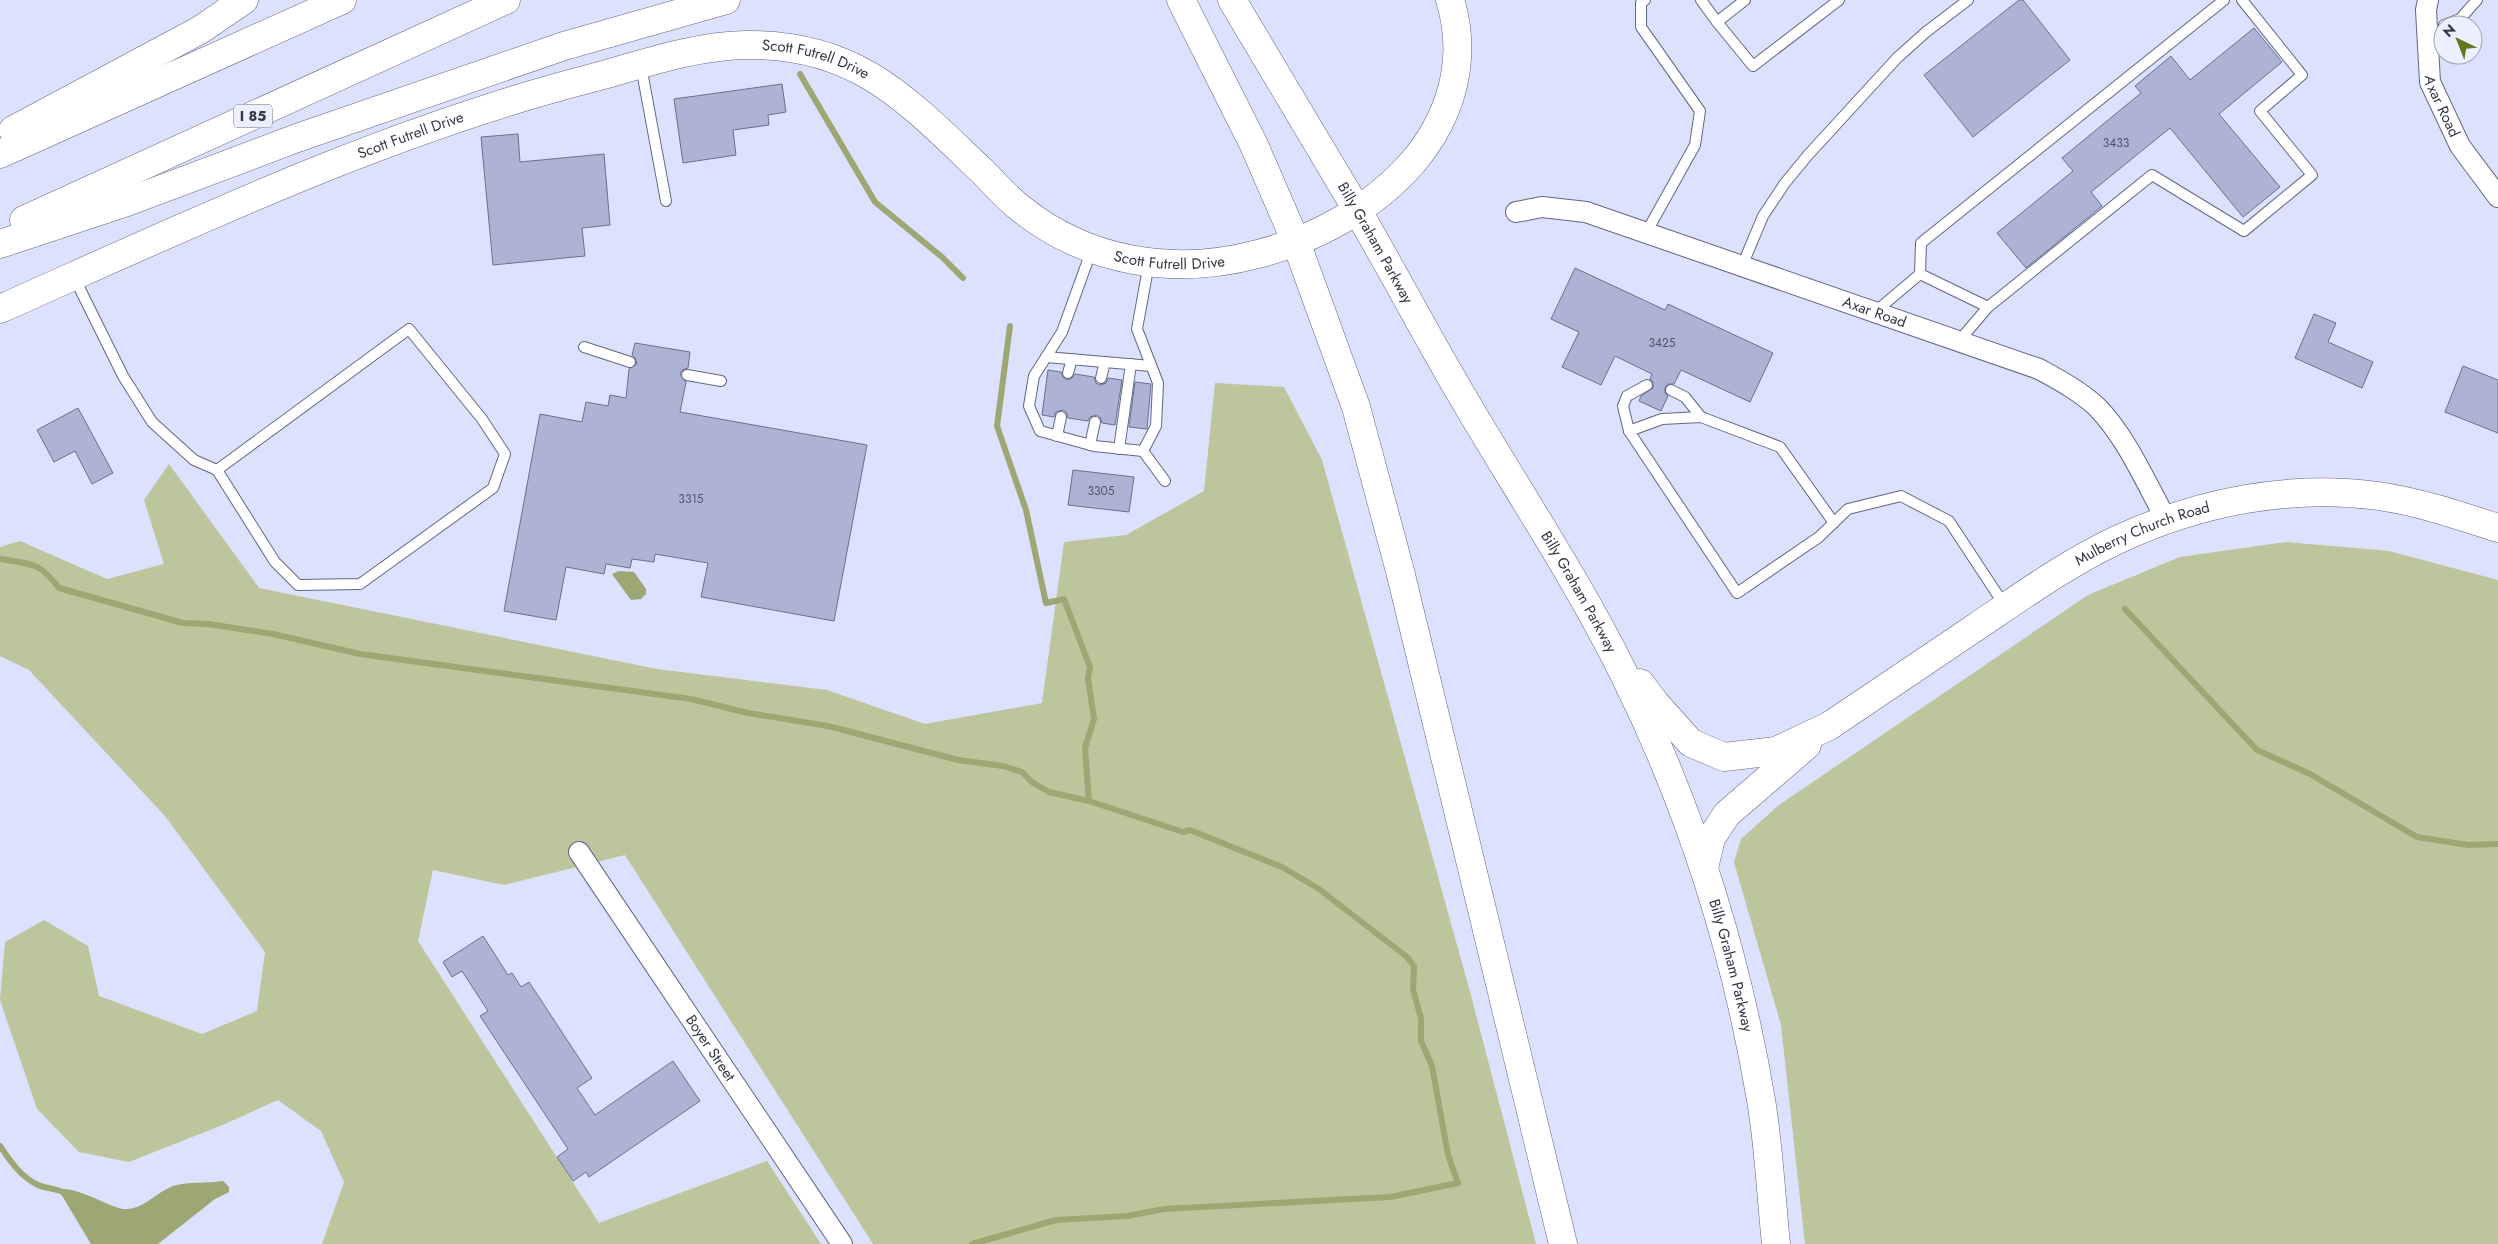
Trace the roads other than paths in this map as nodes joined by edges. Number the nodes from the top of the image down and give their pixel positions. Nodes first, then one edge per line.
1 (244, 0) edge
2 (342, 0) edge
3 (506, 0) edge
4 (726, 0) edge
5 (1161, 0) edge
6 (1181, 0) edge
7 (1232, 0) edge
8 (1450, 0) edge
9 (1645, 0) edge
10 (1700, 0) edge
11 (1745, 0) edge
12 (1839, 0) edge
13 (1968, 0) edge
14 (2224, 0) edge
15 (2242, 0) edge
16 (2428, 0) edge
17 (2476, 0) edge
18 (2434, 15) edge
19 (2463, 15) edge
20 (1718, 22) junction
21 (1199, 34) junction
22 (2433, 61) edge
23 (640, 65) junction
24 (0, 137) edge
25 (0, 154) edge
26 (2498, 197) edge
27 (666, 201) dead end
28 (1357, 210) junction
29 (1516, 212) dead end
30 (0, 231) edge
31 (1646, 233) junction
32 (1296, 242) junction
33 (0, 244) edge
34 (1092, 248) junction
35 (1149, 263) junction
36 (1742, 266) junction
37 (1920, 274) junction
38 (74, 276) junction
39 (1988, 307) junction
40 (0, 309) edge
41 (1875, 312) junction
42 (1959, 341) junction
43 (584, 347) dead end
44 (1046, 357) junction
45 (1072, 359) junction
46 (630, 362) dead end
47 (1104, 362) junction
48 (1131, 364) junction
49 (1151, 366) junction
50 (1068, 373) dead end
51 (687, 376) dead end
52 (1101, 378) dead end
53 (721, 381) dead end
54 (1647, 385) dead end
55 (1672, 390) dead end
56 (1061, 417) dead end
57 (1701, 418) junction
58 (1095, 422) dead end
59 (1630, 431) junction
60 (1057, 436) junction
61 (1090, 445) junction
62 (1119, 449) junction
63 (1143, 451) junction
64 (217, 470) junction
65 (1165, 481) dead end
66 (2166, 519) junction
67 (1834, 523) junction
68 (2498, 528) edge
69 (2006, 607) junction
70 (1597, 621) junction
71 (1829, 726) junction
72 (579, 852) dead end
73 (1704, 868) junction
74 (842, 1244) edge
75 (1563, 1244) edge
76 (1776, 1244) edge

1 - 24 main road
2 - 25 main road
3 - 30 main road, I 85
4 - 33 main road
5 - 21 main road
6 - 21 main road
7 - 28 main road, Billy Graham Parkway
8 - 28 main road, Scott Futrell Drive
9 - 31 lane
10 - 20 lane
11 - 20 lane
12 - 20 lane
13 - 36 lane
14 - 37 lane
15 - 39 lane
16 - 18 street, Axar Road
17 - 19 lane
21 - 32 main road
22 - 26 street, Axar Road
23 - 27 lane
23 - 34 main road, Scott Futrell Drive
23 - 38 main road, Scott Futrell Drive
28 - 32 main road, Scott Futrell Drive
28 - 70 main road, Billy Graham Parkway
29 - 31 street, Axar Road
31 - 36 street, Axar Road
32 - 35 main road, Scott Futrell Drive
32 - 75 main road
34 - 35 main road, Scott Futrell Drive
34 - 44 lane
35 - 49 lane
36 - 41 street, Axar Road
37 - 39 lane
37 - 41 lane
38 - 40 main road, Scott Futrell Drive
38 - 64 lane
39 - 42 lane
41 - 42 street, Axar Road
42 - 66 street, Axar Road
43 - 46 lane
44 - 45 lane
44 - 60 lane
45 - 47 lane
45 - 50 lane
47 - 48 lane
47 - 52 lane
48 - 49 lane
48 - 62 lane
49 - 63 lane
51 - 53 lane
54 - 59 lane
55 - 57 lane
56 - 60 lane
57 - 59 lane
57 - 67 lane
58 - 61 lane
59 - 67 lane
60 - 61 lane
61 - 62 lane
62 - 63 lane
63 - 65 lane
64 - 64 lane
66 - 68 main road, Mulberry Church Road
66 - 69 main road, Mulberry Church Road
67 - 69 lane
69 - 71 main road, Mulberry Church Road
70 - 71 main road
70 - 73 main road, Billy Graham Parkway
71 - 73 main road
72 - 74 street, Boyer Street
73 - 76 main road, Billy Graham Parkway

